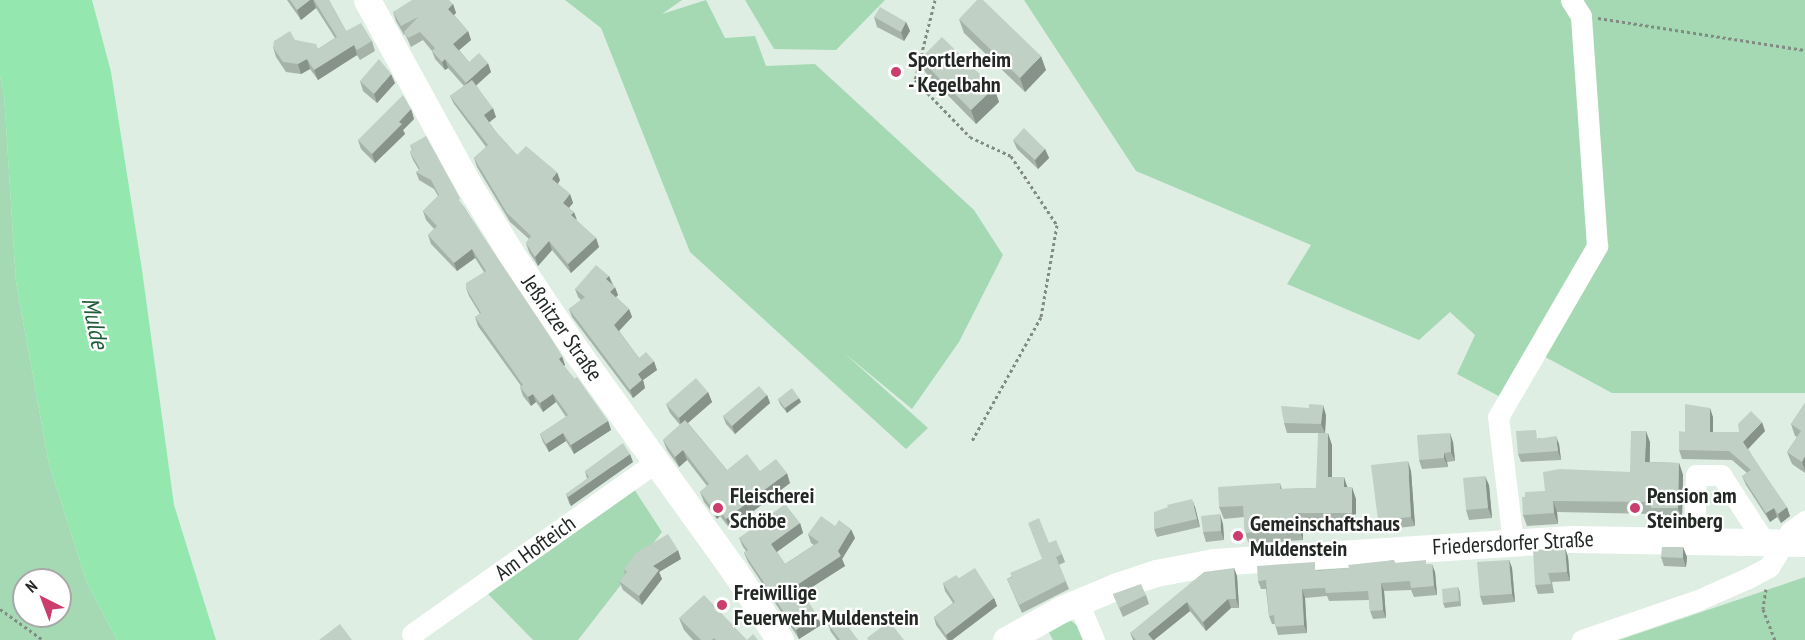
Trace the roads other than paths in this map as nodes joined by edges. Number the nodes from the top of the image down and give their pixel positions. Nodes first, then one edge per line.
1 (368, 0) edge
2 (1576, 8) edge
3 (657, 461) junction
4 (1805, 521) edge
5 (1694, 541) junction
6 (1513, 542) junction
7 (1781, 549) edge
8 (1078, 602) junction
9 (412, 634) dead end
10 (780, 640) edge
11 (1006, 640) edge
12 (1094, 640) edge
13 (1582, 640) edge

1 - 3 main road, Jeßnitzer Straße
2 - 6 street
3 - 9 street, Am Hofteich
3 - 10 main road, Jeßnitzer Straße
4 - 7 street
5 - 6 main road, Friedersdorfer Straße
5 - 7 main road, Friedersdorfer Straße
5 - 7 street
6 - 8 main road, Friedersdorfer Straße
7 - 13 street
8 - 11 main road, Friedersdorfer Straße
8 - 12 street

